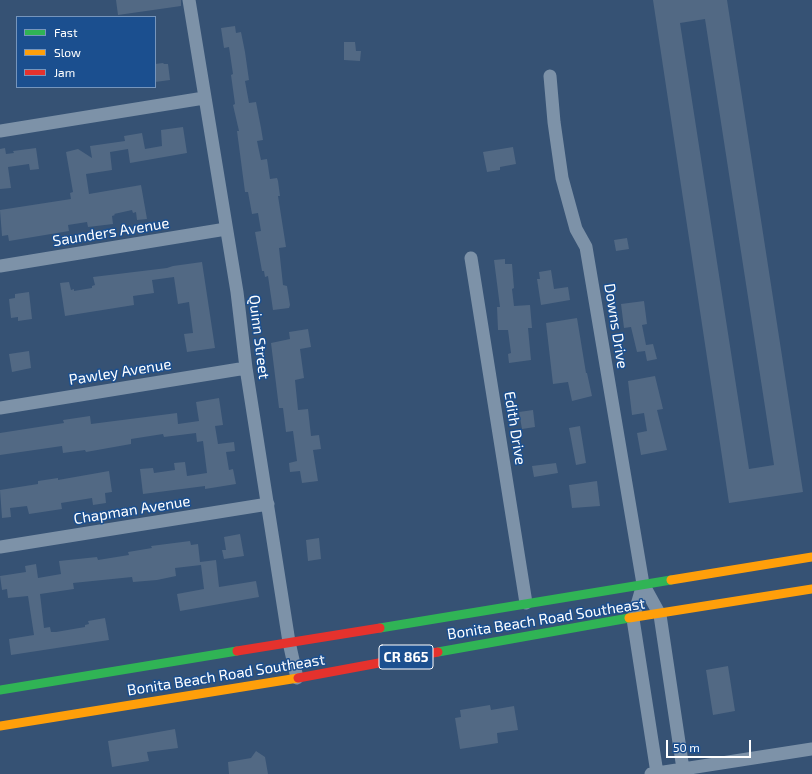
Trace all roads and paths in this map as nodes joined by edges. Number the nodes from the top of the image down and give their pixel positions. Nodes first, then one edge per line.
1 (189, 0) edge
2 (550, 76) dead end
3 (204, 98) junction
4 (0, 131) edge
5 (226, 229) junction
6 (471, 258) dead end
7 (0, 266) edge
8 (246, 368) junction
9 (0, 408) edge
10 (268, 504) junction
11 (0, 547) edge
12 (812, 557) edge
13 (643, 584) junction
14 (812, 589) edge
15 (526, 603) junction
16 (660, 615) junction
17 (633, 619) junction
18 (289, 642) junction
19 (297, 678) junction
20 (0, 690) edge
21 (0, 726) edge
22 (812, 749) edge
23 (683, 769) junction
24 (654, 774) edge

1 - 3 street, Quinn Street
2 - 13 street, Downs Drive
3 - 4 street
3 - 5 street, Quinn Street
5 - 7 street, Saunders Avenue
5 - 8 street, Quinn Street
6 - 15 street, Edith Drive
8 - 9 street, Pawley Avenue
8 - 10 street, Quinn Street
10 - 11 street, Chapman Avenue
10 - 18 street, Quinn Street
12 - 13 main road, Bonita Beach Road Southeast / CR 865
13 - 15 main road, Bonita Beach Road Southeast / CR 865
13 - 16 street
13 - 17 street
14 - 16 main road, Bonita Beach Road Southeast / CR 865
15 - 18 main road, Bonita Beach Road Southeast / CR 865
16 - 17 main road, Bonita Beach Road Southeast / CR 865
16 - 23 street
17 - 19 main road, Bonita Beach Road Southeast / CR 865
17 - 24 street
18 - 19 street, Quinn Street
18 - 20 main road, Bonita Beach Road Southeast / CR 865
19 - 21 main road, Bonita Beach Road Southeast / CR 865
22 - 23 street
23 - 24 street

